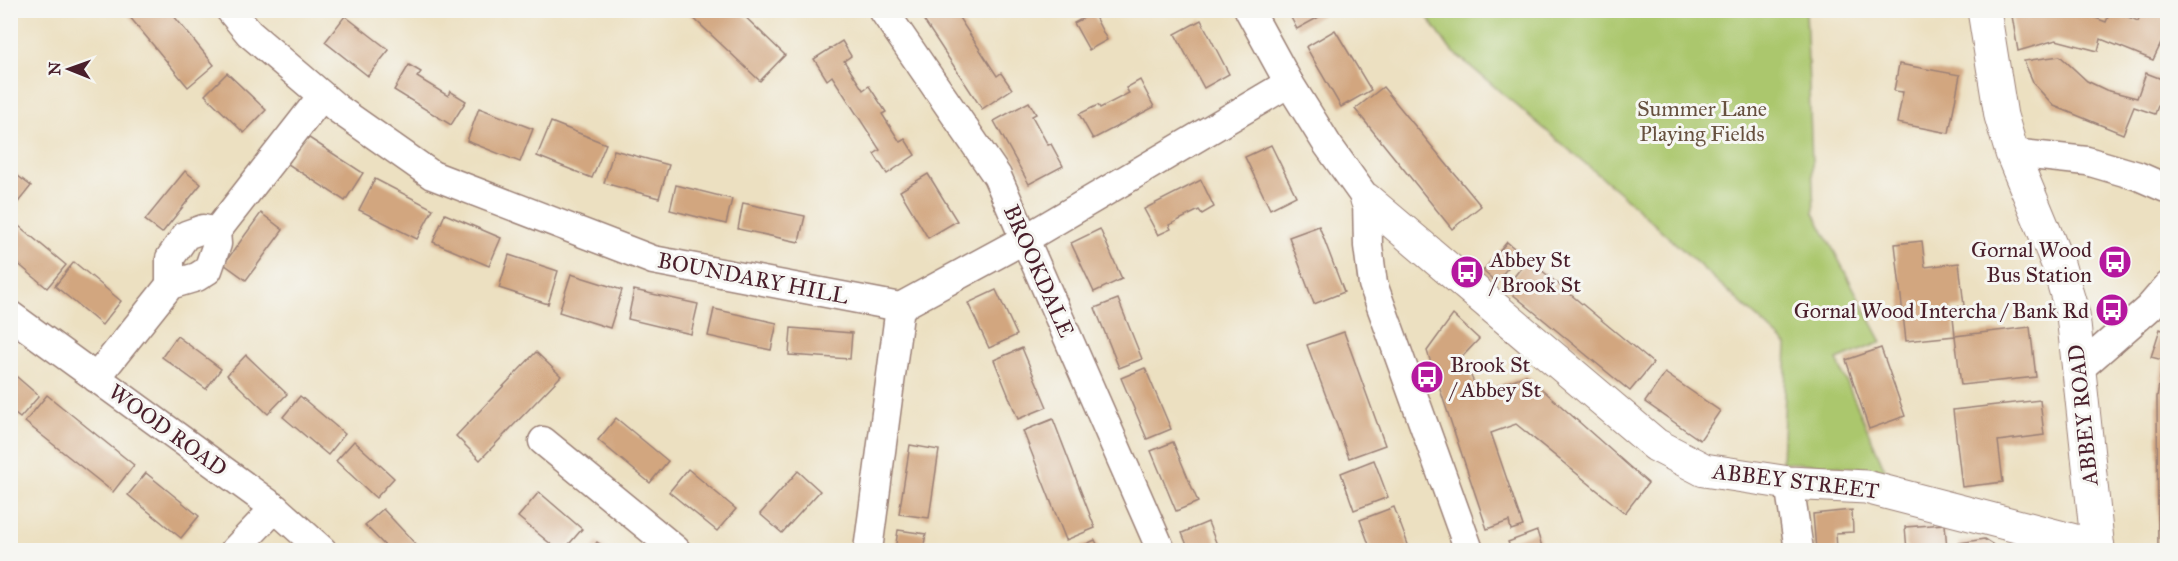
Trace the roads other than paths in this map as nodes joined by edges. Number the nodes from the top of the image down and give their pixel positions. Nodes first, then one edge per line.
1 (230, 10) edge
2 (883, 10) edge
3 (1249, 10) edge
4 (1984, 10) edge
5 (1290, 83) junction
6 (322, 96) junction
7 (2012, 153) junction
8 (2168, 189) edge
9 (1366, 200) junction
10 (216, 232) junction
11 (1025, 239) junction
12 (170, 285) junction
13 (2168, 286) edge
14 (900, 307) junction
15 (2158, 312) edge
16 (10, 315) edge
17 (2079, 369) junction
18 (96, 378) junction
19 (543, 441) dead end
20 (1789, 483) junction
21 (275, 508) junction
22 (2098, 549) edge
23 (235, 550) edge
24 (322, 550) edge
25 (676, 550) edge
26 (868, 550) edge
27 (1161, 550) edge
28 (1469, 550) edge
29 (1799, 550) edge

1 - 6 street, BOUNDARY HILL
2 - 11 street, BROOKDALE
3 - 5 street
4 - 7 street, ABBEY ROAD
5 - 9 street
5 - 11 street
6 - 10 street
6 - 14 street, BOUNDARY HILL
7 - 8 street
7 - 17 street, ABBEY ROAD
9 - 20 street, ABBEY STREET
9 - 28 street
10 - 12 street
10 - 12 street
11 - 14 street
11 - 27 street, BROOKDALE
12 - 18 street
13 - 15 street
14 - 26 street
15 - 17 street
16 - 18 street, WOOD ROAD
17 - 22 street, ABBEY ROAD
18 - 21 street, WOOD ROAD
19 - 25 street
20 - 22 street, ABBEY STREET
20 - 29 street
21 - 23 street
21 - 24 street, WOOD ROAD

